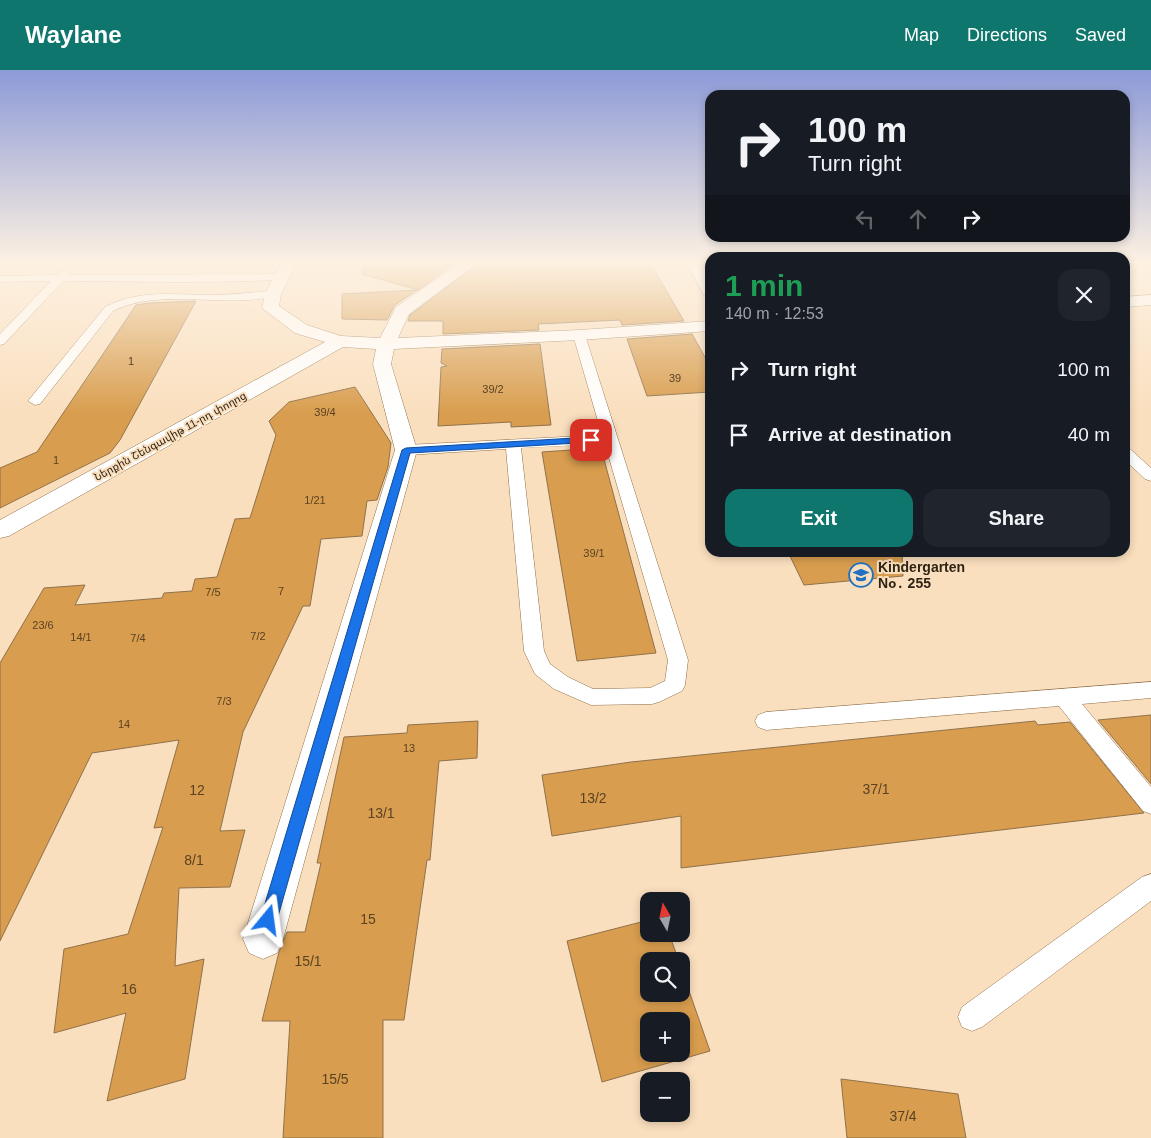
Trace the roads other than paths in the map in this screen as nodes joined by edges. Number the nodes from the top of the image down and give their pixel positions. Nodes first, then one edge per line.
1 (26, 314) edge
2 (104, 314) edge
3 (279, 314) edge
4 (401, 314) edge
5 (705, 326) edge
6 (580, 335) junction
7 (0, 341) edge
8 (340, 341) junction
9 (386, 344) junction
10 (35, 401) dead end
11 (611, 439) junction
12 (513, 444) junction
13 (406, 450) junction
14 (1130, 457) edge
15 (1151, 476) edge
16 (0, 530) edge
17 (1151, 690) edge
18 (1064, 697) junction
19 (766, 721) dead end
20 (1151, 804) edge
21 (1151, 886) edge
22 (263, 939) dead end
23 (972, 1017) dead end

1 - 7 lane
2 - 10 lane
3 - 8 street
4 - 9 street
5 - 6 street
6 - 9 street
6 - 11 lane
8 - 9 street
8 - 16 street, Ներքին Շենգավիթ 11-րդ փողոց
9 - 13 street
11 - 12 lane
11 - 12 lane
12 - 13 lane
13 - 22 street
14 - 15 lane
17 - 18 lane
18 - 19 lane
18 - 20 lane
21 - 23 lane

